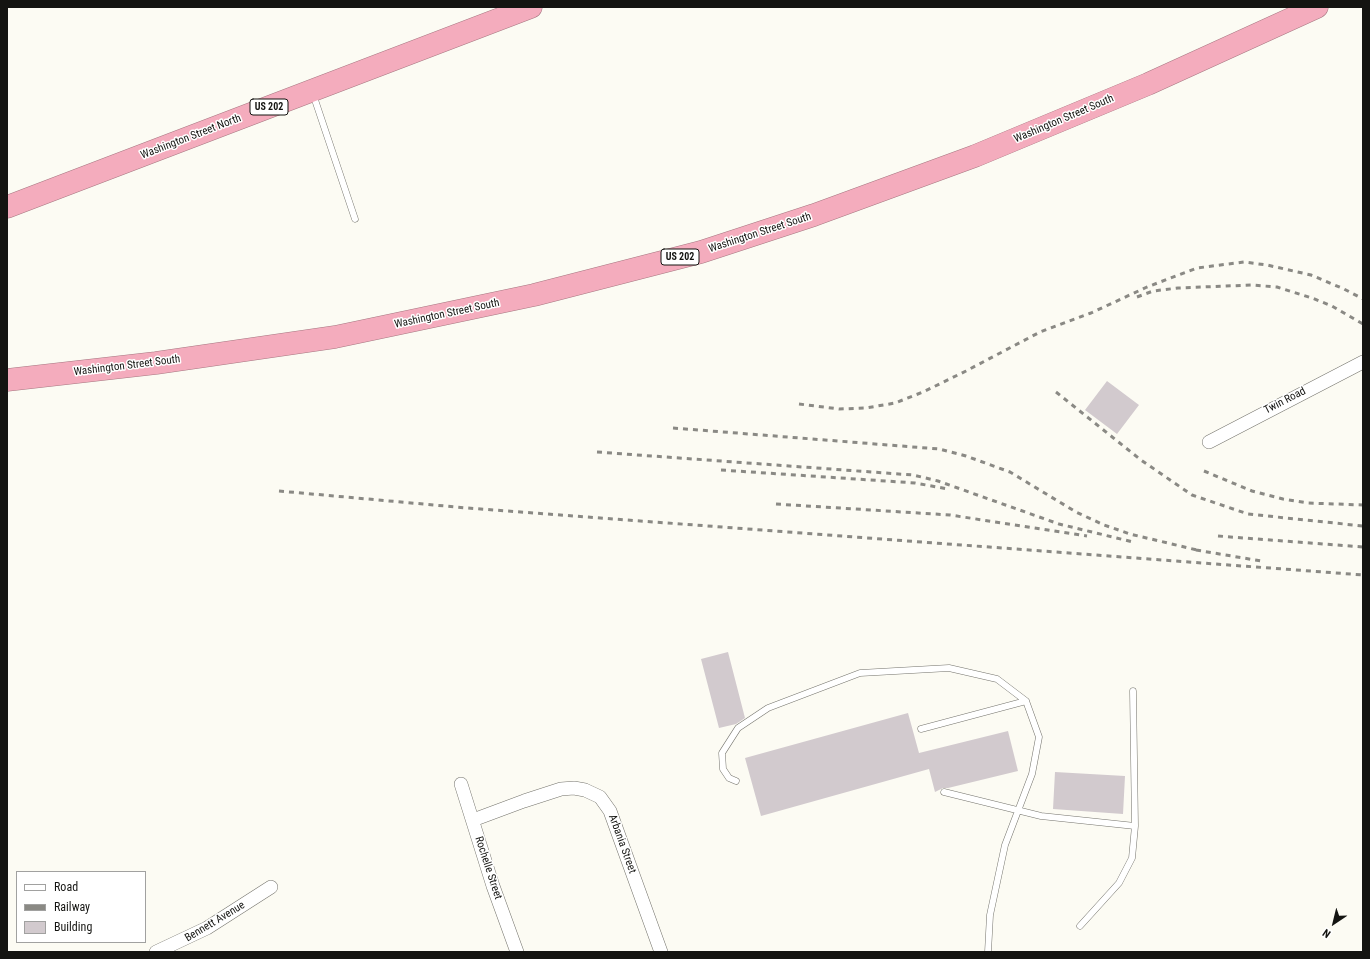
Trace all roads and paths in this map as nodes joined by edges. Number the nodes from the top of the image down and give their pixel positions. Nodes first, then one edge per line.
1 (531, 7) edge
2 (1317, 7) edge
3 (312, 91) junction
4 (7, 207) edge
5 (355, 219) dead end
6 (1363, 362) edge
7 (7, 380) edge
8 (1209, 442) dead end
9 (1133, 691) dead end
10 (1026, 701) junction
11 (921, 729) dead end
12 (736, 781) dead end
13 (461, 784) dead end
14 (944, 792) dead end
15 (1018, 810) junction
16 (473, 820) junction
17 (1134, 826) junction
18 (271, 887) dead end
19 (1080, 926) dead end
20 (156, 952) edge
21 (517, 952) edge
22 (661, 952) edge
23 (988, 952) edge

1 - 3 highway, Washington Street North / US 202
2 - 7 highway, Washington Street South / US 202
3 - 4 highway, Washington Street North / US 202
3 - 5 lane
6 - 8 street, Twin Road
9 - 17 lane
10 - 11 lane
10 - 12 lane
10 - 15 lane
13 - 16 street, Rochelle Street
14 - 15 lane
15 - 17 lane
15 - 23 lane
16 - 21 street, Rochelle Street
16 - 22 street, Arbania Street
17 - 19 lane
18 - 20 street, Bennett Avenue

